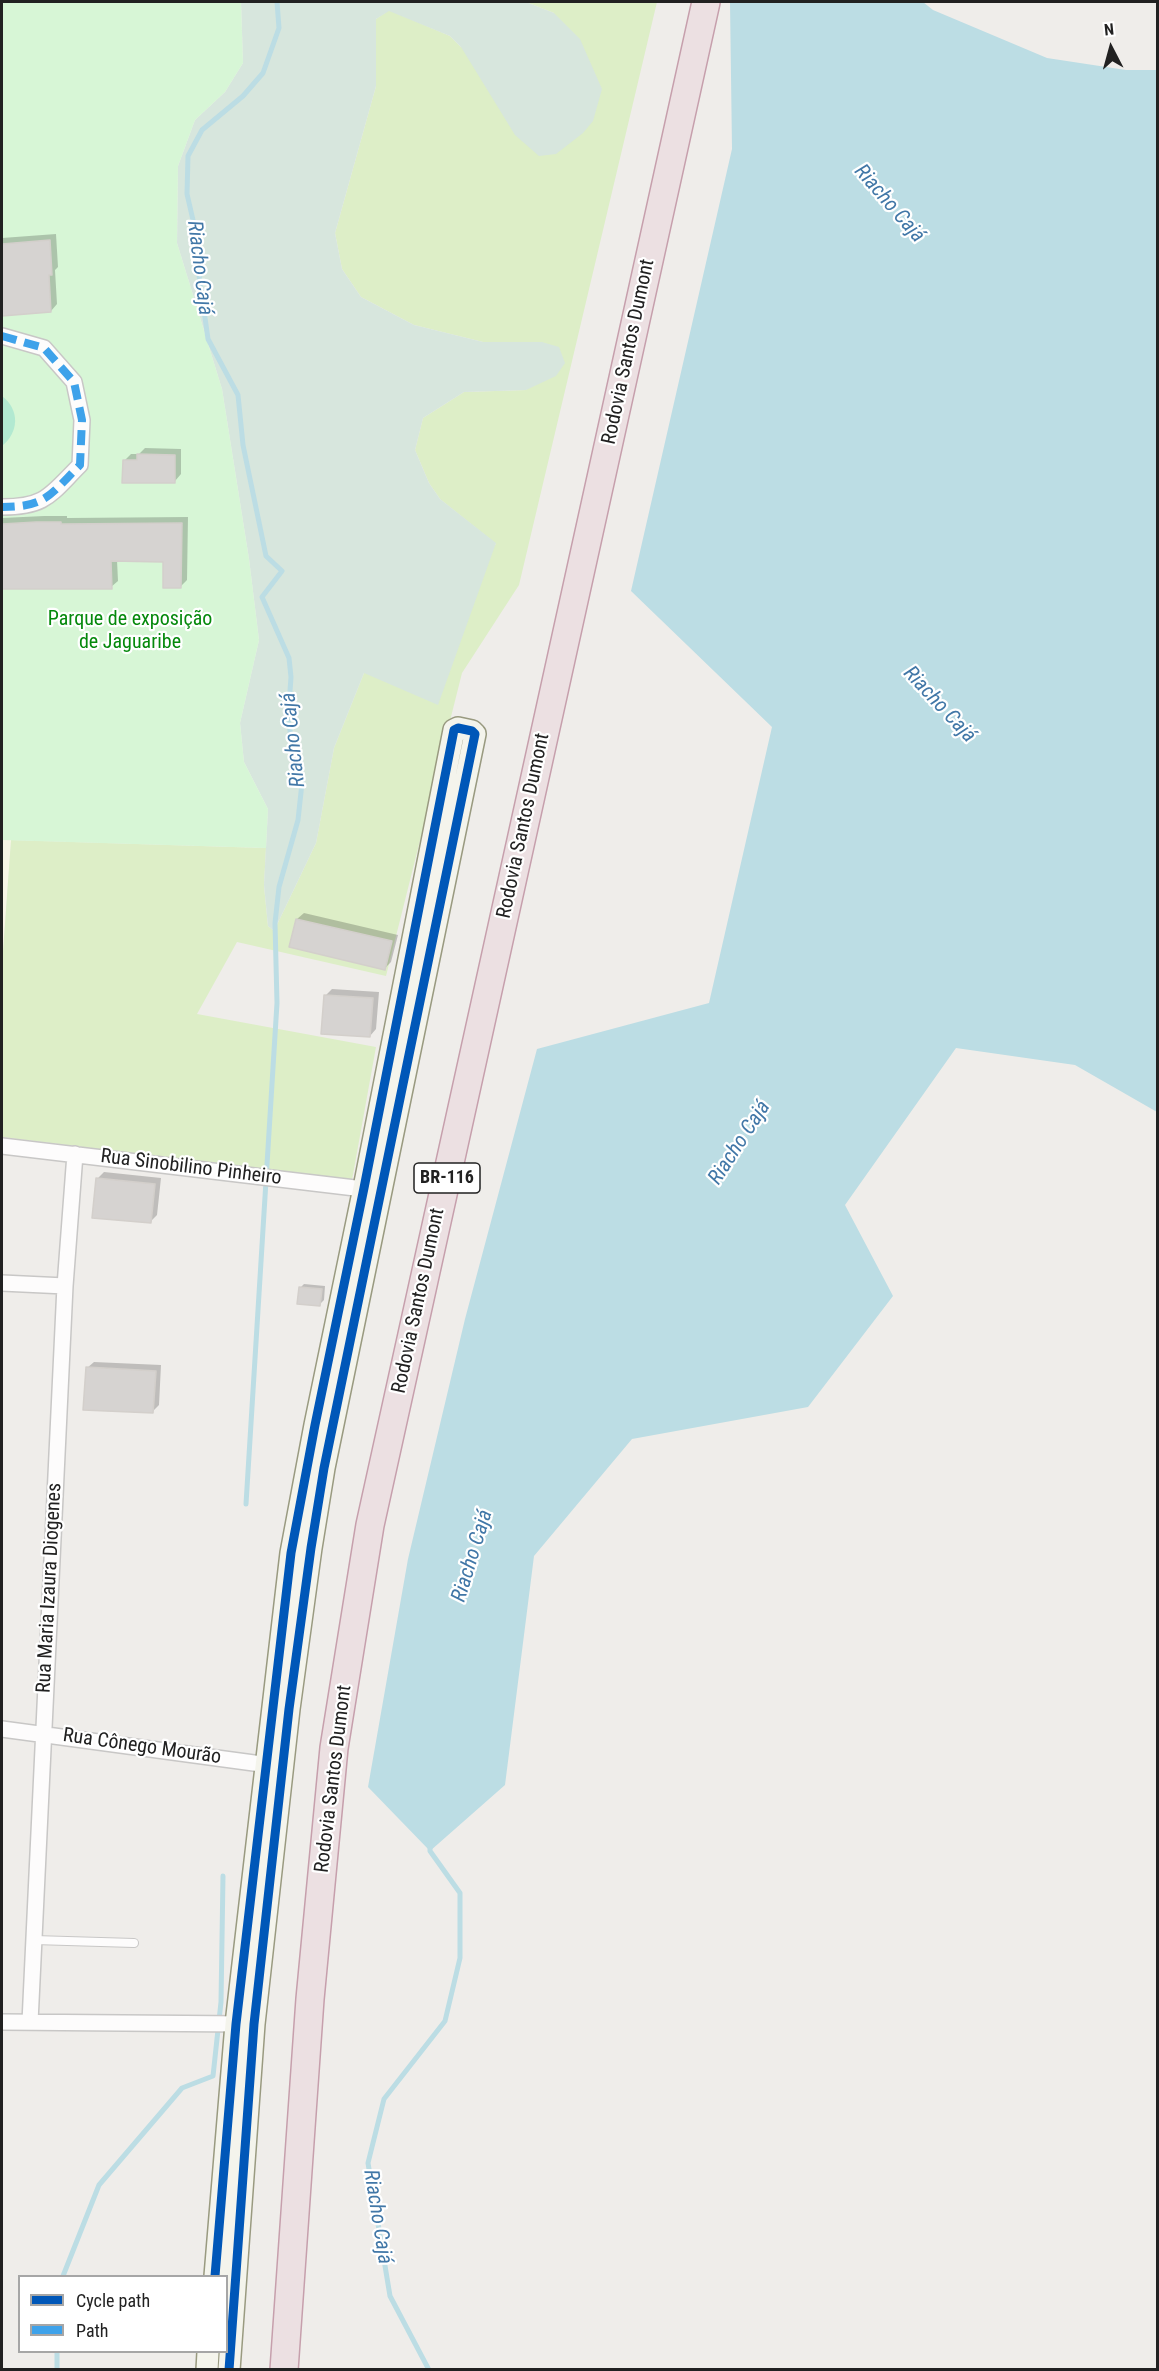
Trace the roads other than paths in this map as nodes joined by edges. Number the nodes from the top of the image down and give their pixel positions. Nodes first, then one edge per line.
1 (706, 2) edge
2 (2, 336) edge
3 (2, 507) edge
4 (454, 729) dead end
5 (2, 1146) edge
6 (75, 1154) junction
7 (373, 1190) junction
8 (2, 1283) edge
9 (64, 1286) junction
10 (2, 1729) edge
11 (44, 1734) junction
12 (273, 1765) junction
13 (34, 1940) junction
14 (134, 1943) dead end
15 (2, 2022) edge
16 (30, 2022) junction
17 (245, 2024) junction
18 (215, 2275) edge
19 (208, 2353) edge
20 (207, 2370) edge
21 (229, 2370) edge
22 (284, 2370) edge

1 - 22 highway, Rodovia Santos Dumont / BR-116
2 - 3 street
4 - 7 street
5 - 6 street, Rua Sinobilino Pinheiro
6 - 7 street, Rua Sinobilino Pinheiro
6 - 9 street, Rua Maria Izaura Diogenes
7 - 12 street
8 - 9 street
9 - 11 street, Rua Maria Izaura Diogenes
10 - 11 street, Rua Cônego Mourão
11 - 12 street, Rua Cônego Mourão
11 - 13 street, Rua Maria Izaura Diogenes
12 - 17 street
13 - 14 lane
13 - 16 street, Rua Maria Izaura Diogenes
15 - 16 street
16 - 17 street
17 - 18 street
17 - 21 street
19 - 20 street

